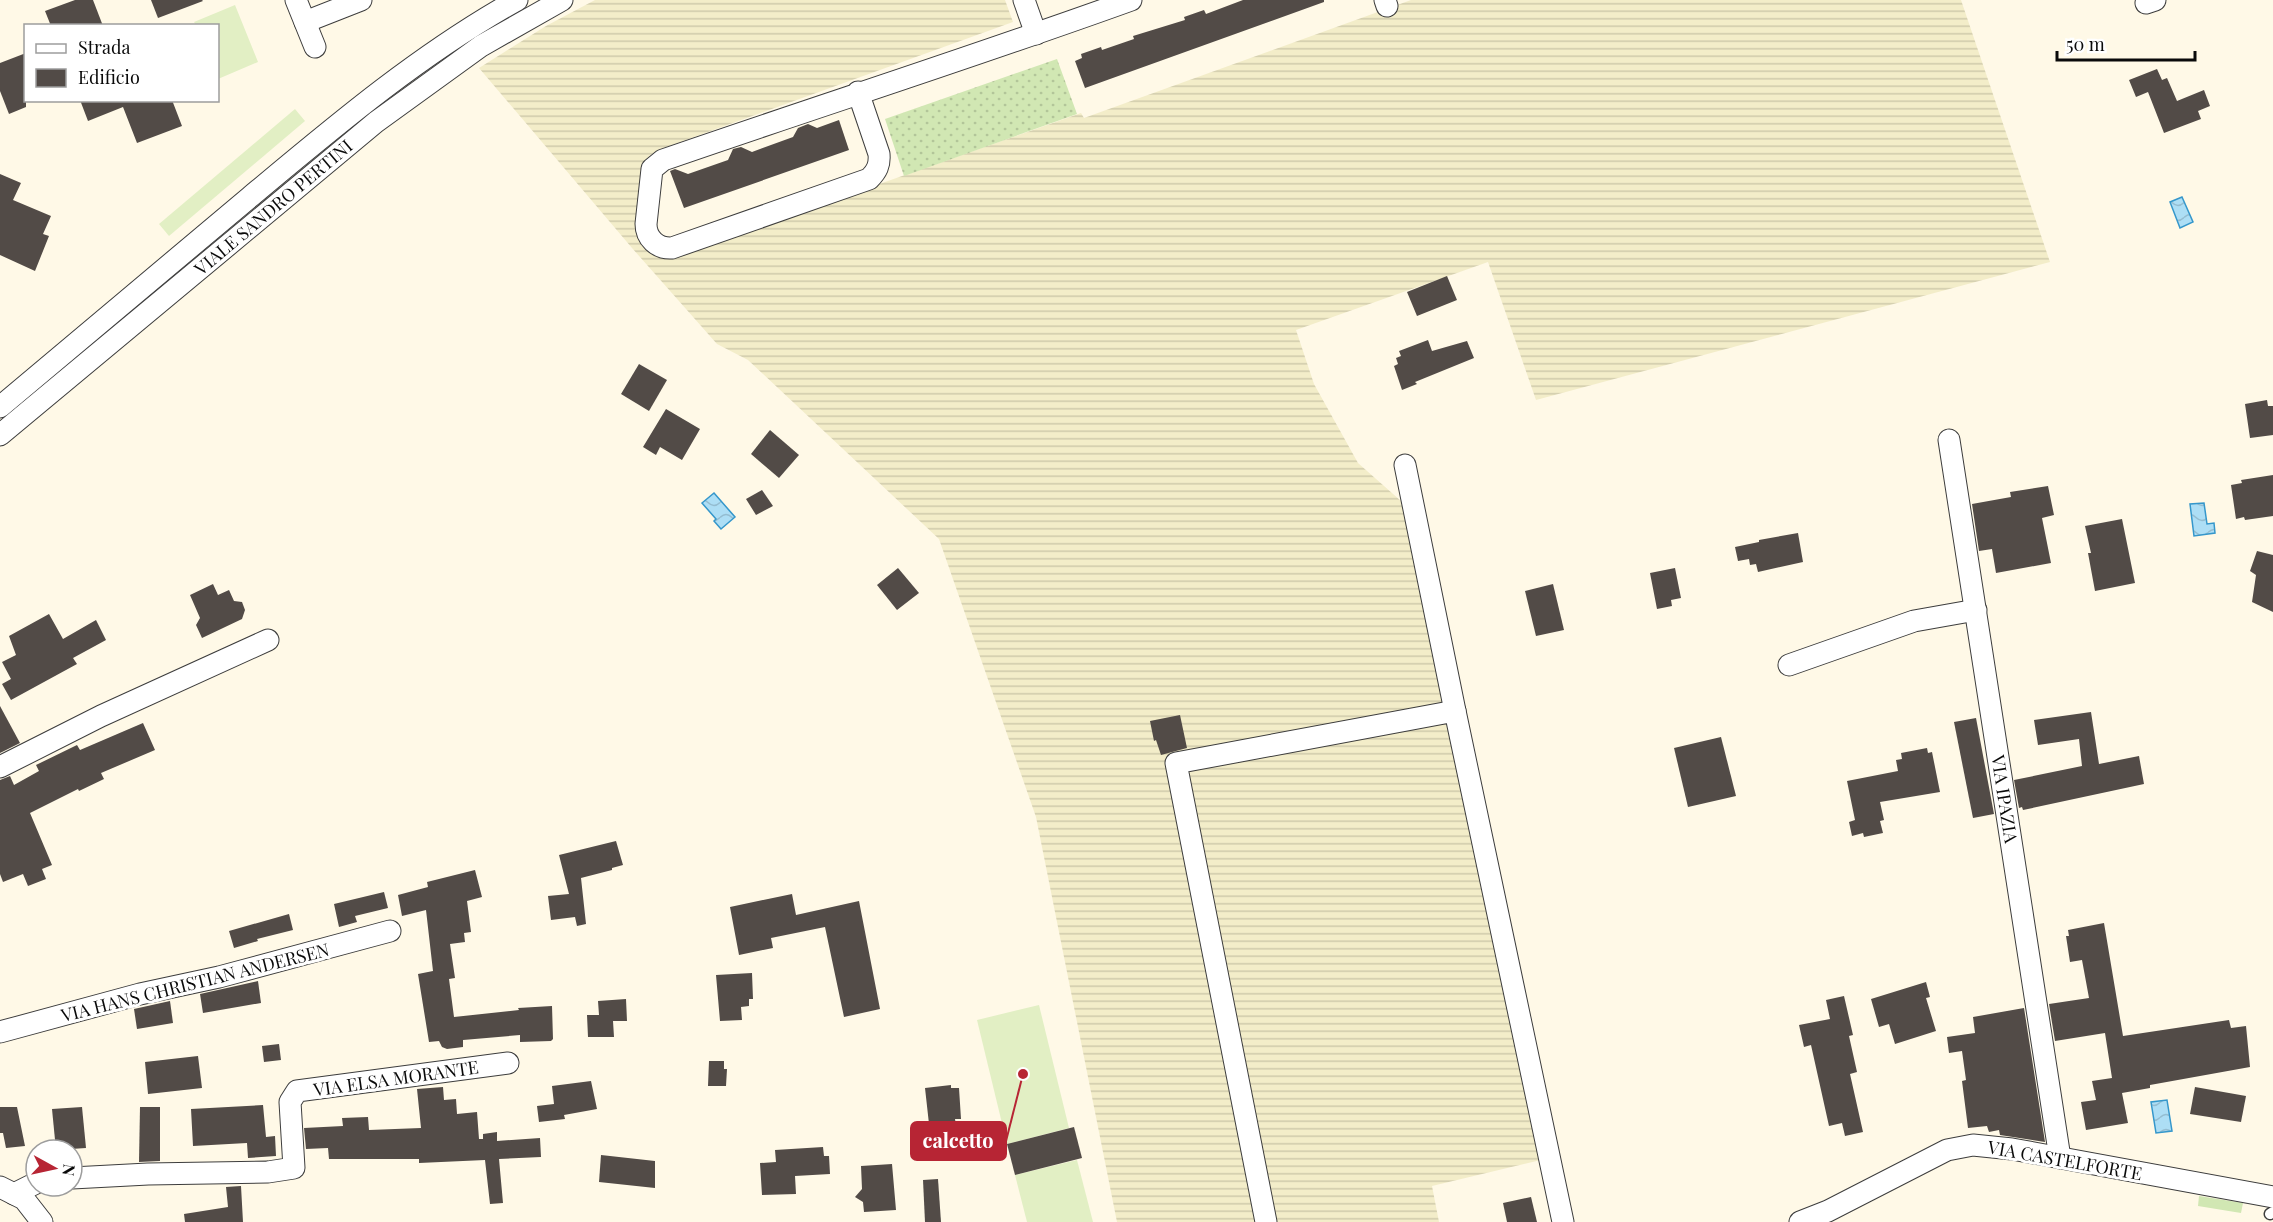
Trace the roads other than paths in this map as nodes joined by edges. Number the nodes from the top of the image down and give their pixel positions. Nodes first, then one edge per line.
1 (296, 0) edge
2 (361, 0) edge
3 (517, 0) edge
4 (562, 0) edge
5 (1024, 0) edge
6 (1131, 0) edge
7 (304, 22) junction
8 (1036, 34) junction
9 (315, 47) dead end
10 (858, 92) junction
11 (0, 407) edge
12 (0, 435) edge
13 (1950, 440) dead end
14 (1406, 465) dead end
15 (1976, 610) junction
16 (268, 640) dead end
17 (1789, 665) dead end
18 (1455, 711) junction
19 (0, 767) edge
20 (390, 932) dead end
21 (0, 1032) edge
22 (508, 1063) dead end
23 (2060, 1158) junction
24 (84, 1177) edge
25 (24, 1186) edge
26 (7, 1190) edge
27 (2272, 1208) edge
28 (42, 1222) edge
29 (1266, 1222) edge
30 (1563, 1222) edge
31 (1800, 1222) edge

1 - 7 street
2 - 7 street
3 - 11 street, VIALE SANDRO PERTINI
4 - 12 street, VIALE SANDRO PERTINI
5 - 8 street
6 - 8 street
7 - 9 street
8 - 10 street
10 - 10 street
13 - 15 street, VIA IPAZIA
14 - 18 street
15 - 17 street
15 - 23 street, VIA IPAZIA
16 - 19 street
18 - 29 street
18 - 30 street
20 - 21 street, VIA HANS CHRISTIAN ANDERSEN
22 - 24 street, VIA ELSA MORANTE
23 - 27 street, VIA CASTELFORTE
23 - 31 street, VIA CASTELFORTE
25 - 26 street
26 - 28 street

